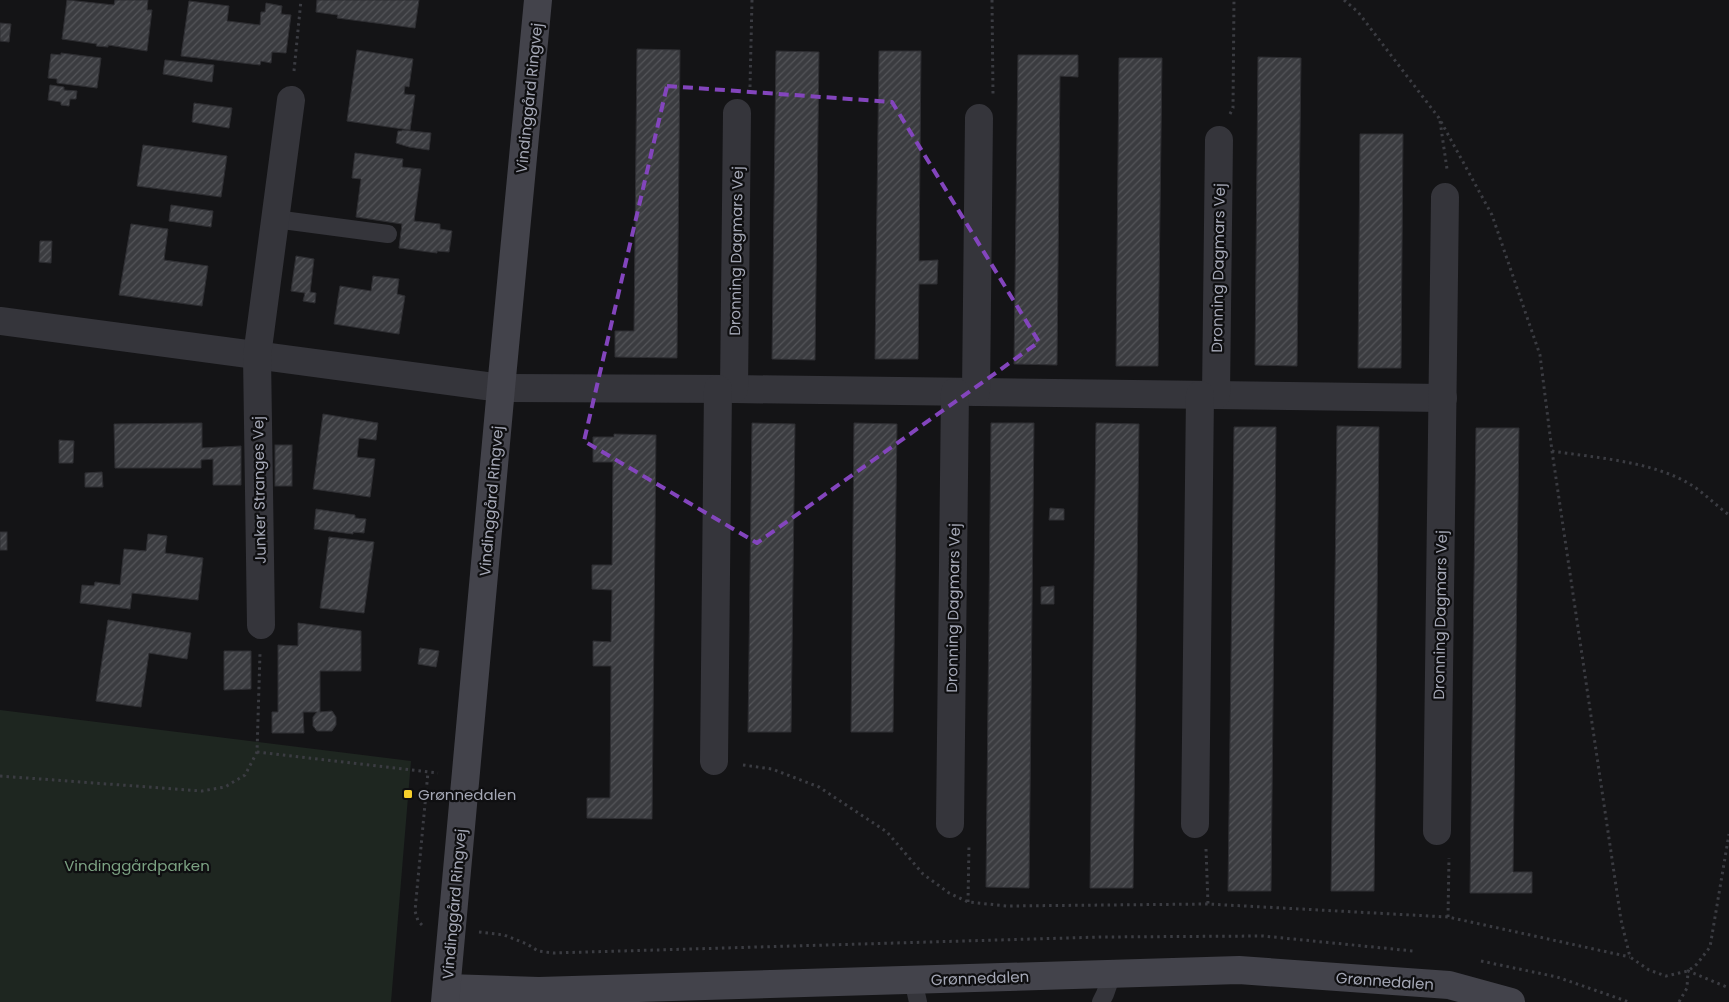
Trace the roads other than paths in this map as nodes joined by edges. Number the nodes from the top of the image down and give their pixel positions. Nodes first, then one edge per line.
1 (538, 0) edge
2 (291, 100) road end
3 (737, 113) road end
4 (979, 118) road end
5 (1219, 140) road end
6 (1445, 197) road end
7 (275, 219) junction
8 (388, 234) dead end
9 (0, 321) edge
10 (257, 356) junction
11 (501, 388) junction
12 (726, 389) junction
13 (966, 392) junction
14 (1208, 395) junction
15 (1443, 398) junction
16 (261, 625) road end
17 (714, 761) road end
18 (950, 824) road end
19 (1195, 824) road end
20 (1437, 832) road end
21 (1112, 974) junction
22 (915, 991) edge
23 (446, 995) edge
24 (1101, 1002) edge
25 (1511, 1002) edge

1 - 11 street, Vindinggård Ringvej
2 - 7 street, Junker Stranges Vej
3 - 12 street, Dronning Dagmars Vej
4 - 13 street, Dronning Dagmars Vej
5 - 14 street, Dronning Dagmars Vej
6 - 15 street, Dronning Dagmars Vej
7 - 8 lane
7 - 10 street, Junker Stranges Vej
9 - 10 street
10 - 11 street
10 - 16 street, Junker Stranges Vej
11 - 12 street
11 - 23 street, Vindinggård Ringvej
12 - 13 street
12 - 17 street, Dronning Dagmars Vej
13 - 14 street
13 - 18 street, Dronning Dagmars Vej
14 - 15 street
14 - 19 street, Dronning Dagmars Vej
15 - 20 street, Dronning Dagmars Vej
21 - 22 street, Grønnedalen
21 - 24 lane
21 - 25 street, Grønnedalen
22 - 23 street, Grønnedalen

